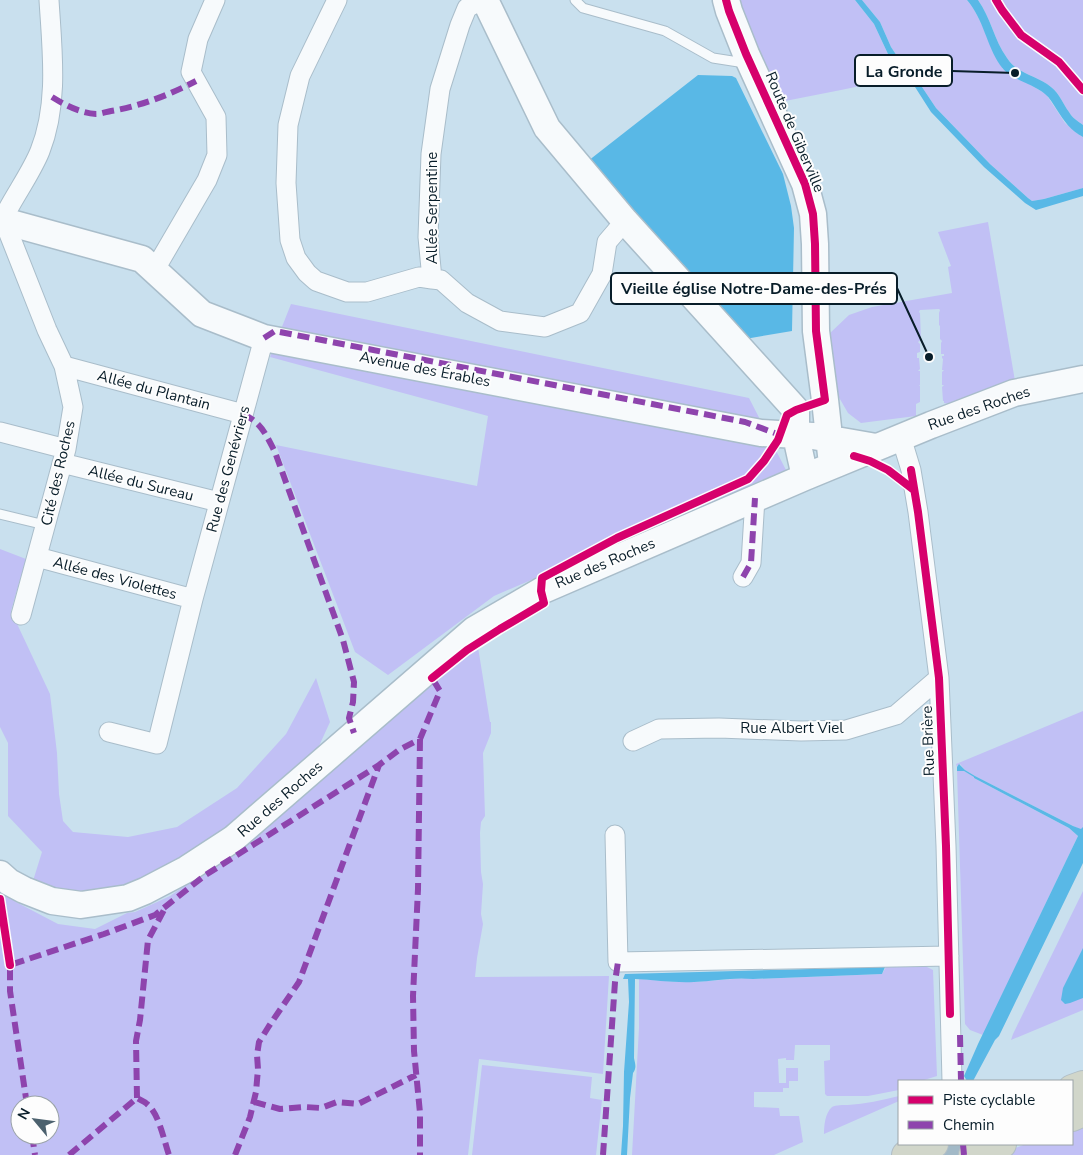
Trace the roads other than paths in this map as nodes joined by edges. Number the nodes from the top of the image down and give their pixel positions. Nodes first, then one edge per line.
1 (49, 0) edge
2 (216, 0) edge
3 (337, 0) edge
4 (480, 0) edge
5 (485, 0) edge
6 (575, 0) edge
7 (726, 0) edge
8 (750, 64) junction
9 (2, 221) edge
10 (625, 221) junction
11 (154, 271) junction
12 (432, 279) junction
13 (264, 338) junction
14 (64, 366) junction
15 (1083, 379) edge
16 (825, 400) junction
17 (243, 414) junction
18 (0, 432) edge
19 (796, 436) junction
20 (829, 439) junction
21 (891, 441) junction
22 (64, 456) junction
23 (831, 466) junction
24 (804, 477) junction
25 (755, 498) junction
26 (219, 502) junction
27 (0, 514) edge
28 (45, 525) junction
29 (37, 557) junction
30 (743, 577) dead end
31 (193, 599) junction
32 (21, 615) dead end
33 (939, 678) junction
34 (109, 732) dead end
35 (632, 742) dead end
36 (615, 836) dead end
37 (0, 874) edge
38 (949, 956) junction
39 (952, 1080) edge
40 (931, 1145) edge
41 (999, 1145) edge
42 (906, 1155) edge
43 (973, 1155) edge

1 - 9 street
2 - 11 street
3 - 12 street
4 - 12 street, Allée Serpentine
5 - 10 street
6 - 8 lane
7 - 8 street, Route de Giberville
8 - 16 street, Route de Giberville
9 - 11 street, Avenue des Érables
9 - 14 street, Cité des Roches
10 - 12 street, Allée Serpentine
10 - 19 street
11 - 13 street, Avenue des Érables
13 - 17 street, Rue des Genévriers
13 - 19 street, Avenue des Érables
14 - 17 street, Allée du Plantain
14 - 22 street, Cité des Roches
15 - 21 street, Rue des Roches
16 - 20 street, Route de Giberville
16 - 21 street
17 - 26 street, Rue des Genévriers
18 - 22 street, Allée du Sureau
19 - 20 street, Avenue des Érables
19 - 24 street
20 - 21 street, Avenue des Érables
20 - 23 street, Route de Giberville
21 - 23 street, Rue des Roches
21 - 33 street, Rue Brière
22 - 26 street, Allée du Sureau
22 - 28 street, Cité des Roches
23 - 24 street, Rue des Roches
24 - 25 street, Rue des Roches
25 - 30 street
25 - 37 street, Rue des Roches
26 - 31 street, Rue des Genévriers
27 - 28 lane
28 - 29 street, Cité des Roches
29 - 31 street, Allée des Violettes
29 - 32 street, Cité des Roches
31 - 34 street, Rue des Genévriers
33 - 35 street, Rue Albert Viel
33 - 38 street, Rue Brière
36 - 38 street
38 - 39 street, Rue Brière
40 - 42 highway
41 - 43 highway

